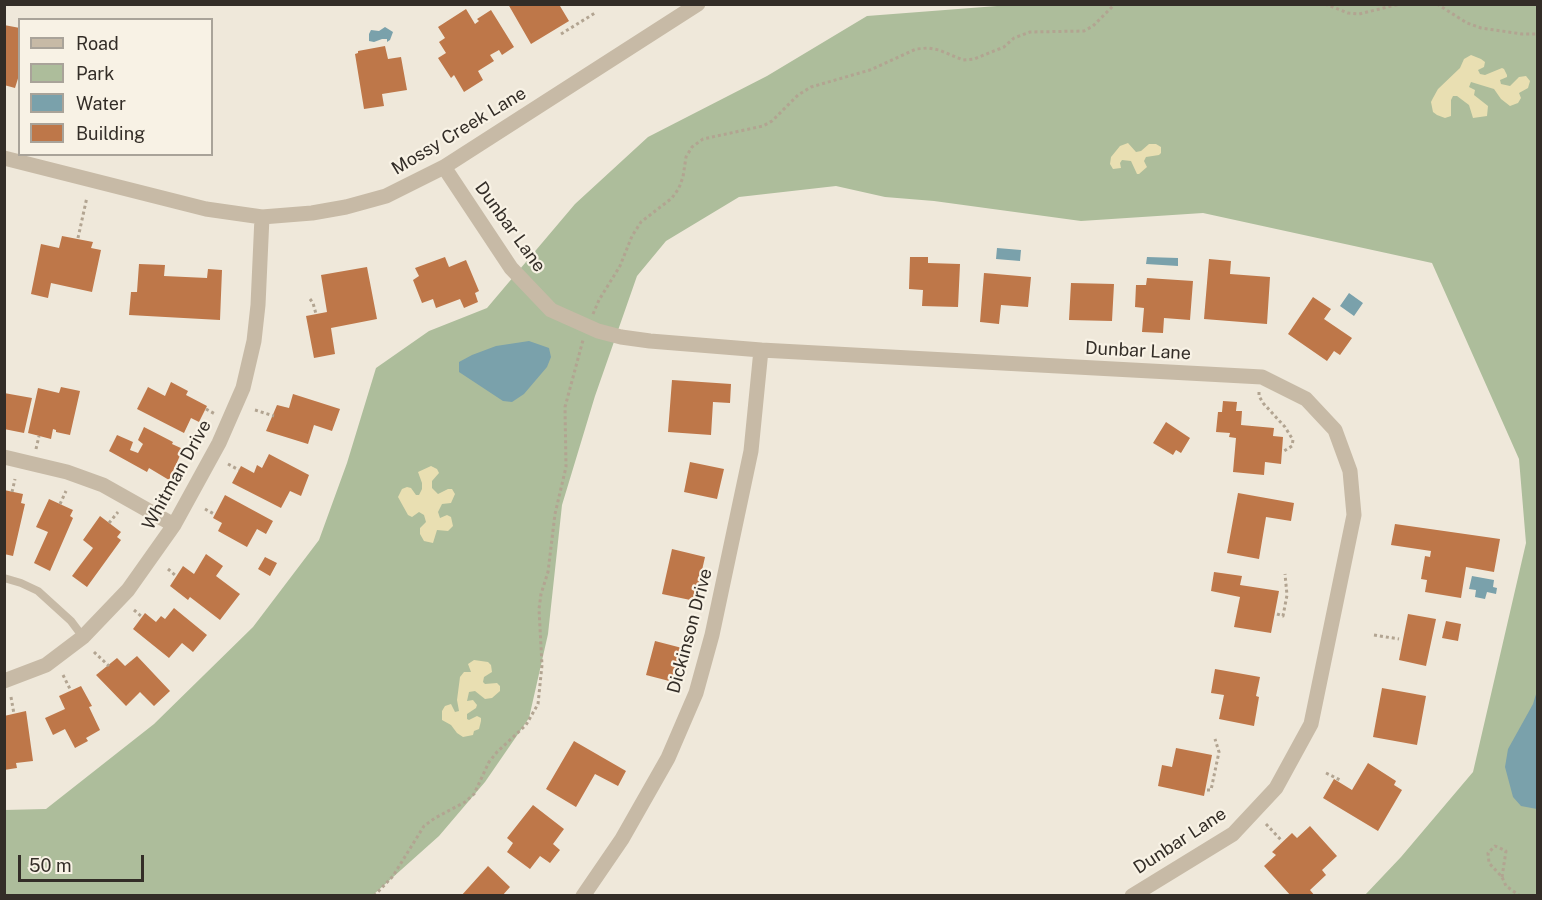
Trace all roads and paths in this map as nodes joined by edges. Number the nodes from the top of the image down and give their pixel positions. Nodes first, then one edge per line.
1 (698, 4) edge
2 (1114, 4) edge
3 (1325, 4) edge
4 (1400, 4) edge
5 (1437, 4) edge
6 (595, 13) dead end
7 (561, 34) dead end
8 (1538, 34) edge
9 (4, 158) edge
10 (444, 167) junction
11 (87, 197) dead end
12 (262, 217) junction
13 (78, 238) dead end
14 (310, 299) dead end
15 (316, 314) dead end
16 (589, 326) junction
17 (761, 350) junction
18 (1262, 377) junction
19 (206, 409) dead end
20 (255, 410) dead end
21 (215, 414) dead end
22 (274, 416) dead end
23 (39, 436) dead end
24 (36, 449) dead end
25 (1284, 451) dead end
26 (4, 457) edge
27 (178, 463) dead end
28 (228, 464) dead end
29 (188, 468) dead end
30 (239, 470) dead end
31 (15, 479) dead end
32 (66, 491) dead end
33 (12, 492) dead end
34 (60, 504) dead end
35 (205, 509) dead end
36 (118, 512) dead end
37 (214, 514) dead end
38 (109, 523) dead end
39 (174, 525) junction
40 (168, 569) dead end
41 (1285, 574) dead end
42 (176, 576) dead end
43 (4, 578) edge
44 (134, 610) dead end
45 (1277, 614) dead end
46 (142, 617) dead end
47 (1374, 635) dead end
48 (83, 637) junction
49 (1399, 639) dead end
50 (94, 652) dead end
51 (109, 666) dead end
52 (63, 675) dead end
53 (4, 681) edge
54 (70, 692) dead end
55 (11, 697) dead end
56 (14, 714) dead end
57 (1215, 739) dead end
58 (1326, 773) dead end
59 (1342, 781) dead end
60 (1207, 790) dead end
61 (1266, 824) dead end
62 (1281, 840) dead end
63 (1502, 877) junction
64 (374, 896) edge
65 (583, 896) edge
66 (1132, 896) edge
67 (1520, 896) edge

1 - 10 street, Mossy Creek Lane
2 - 16 path
3 - 4 path
5 - 8 path
6 - 7 path
9 - 12 street, Mossy Creek Lane
10 - 12 street, Mossy Creek Lane
10 - 16 street, Dunbar Lane
11 - 13 path
12 - 39 street, Whitman Drive
14 - 15 path
16 - 17 street, Dunbar Lane
16 - 64 path
17 - 18 street, Dunbar Lane
17 - 65 street, Dickinson Drive
18 - 25 path
18 - 66 street, Dunbar Lane
19 - 21 path
20 - 22 path
23 - 24 path
26 - 39 street
27 - 29 path
28 - 30 path
31 - 33 path
32 - 34 path
35 - 37 path
36 - 38 path
39 - 48 street, Whitman Drive
40 - 42 path
41 - 45 path
43 - 48 lane
44 - 46 path
47 - 49 path
48 - 53 street, Whitman Drive
50 - 51 path
52 - 54 path
55 - 56 path
57 - 60 path
58 - 59 path
61 - 62 path
63 - 63 path
63 - 67 path

